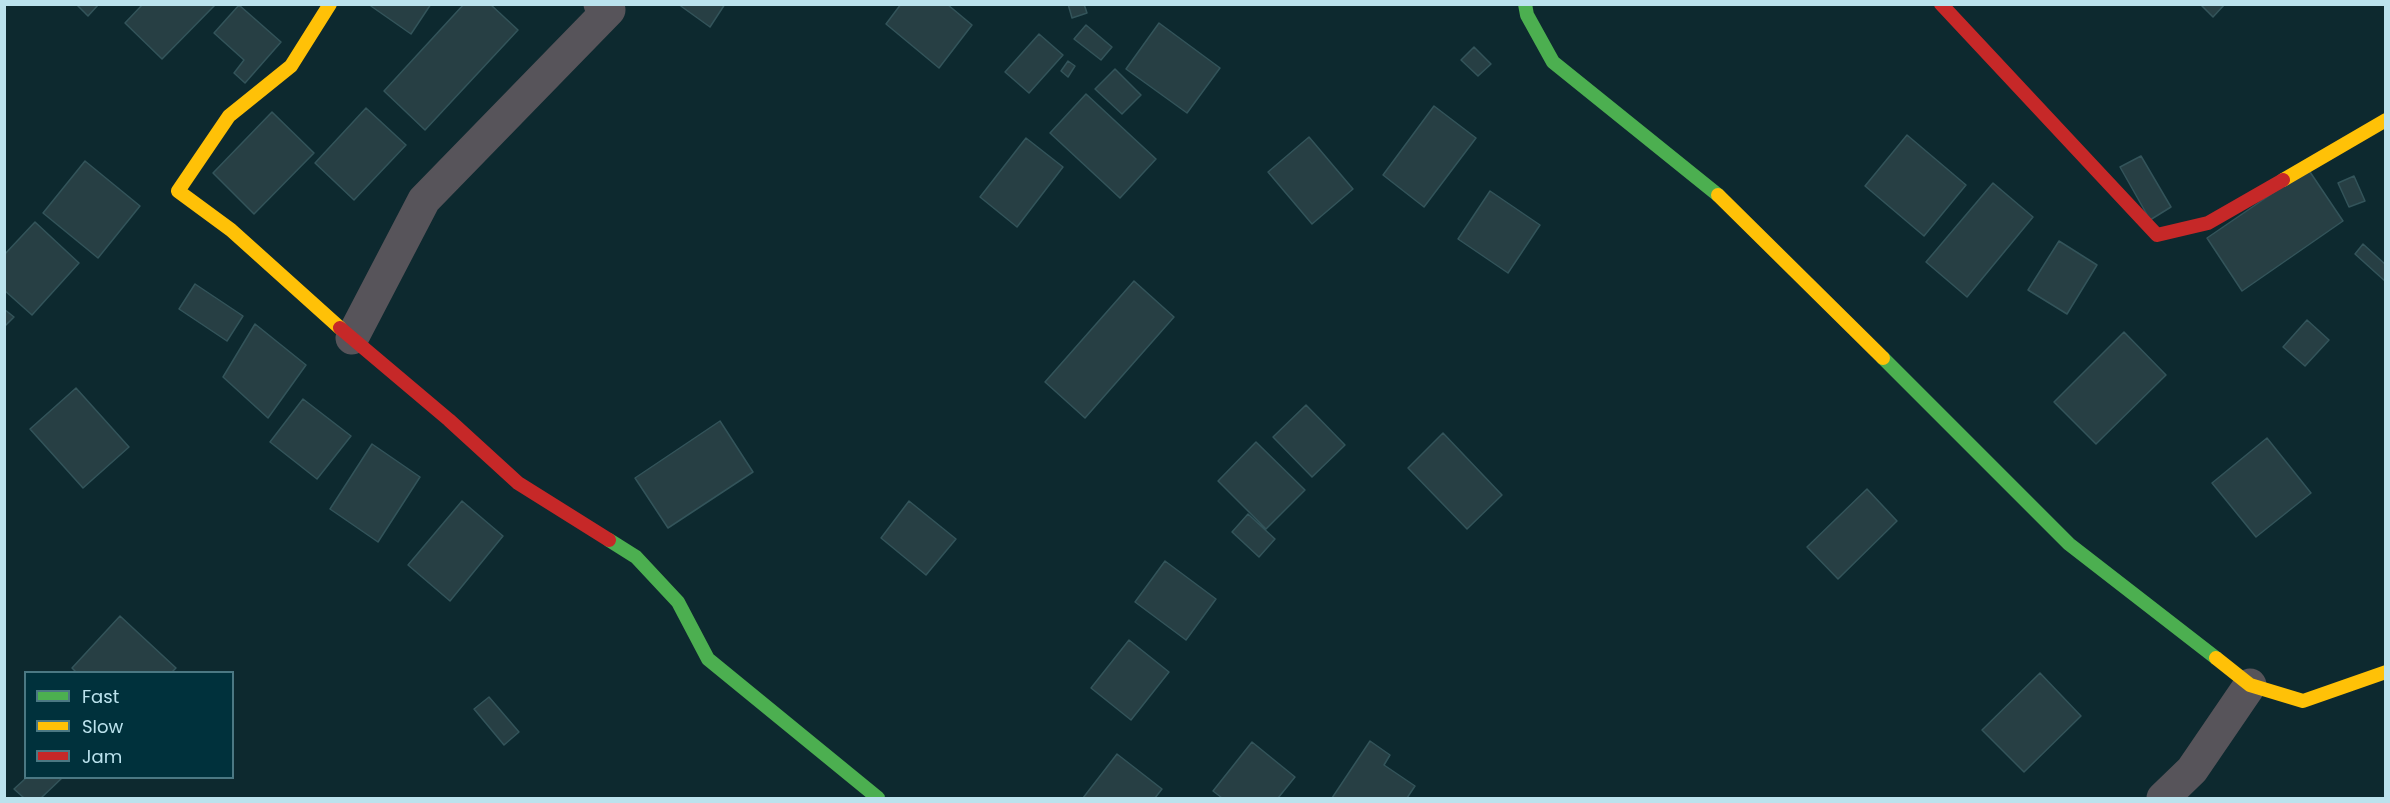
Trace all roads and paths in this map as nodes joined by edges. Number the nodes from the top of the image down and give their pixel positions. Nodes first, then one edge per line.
1 (330, 4) edge
2 (600, 4) edge
3 (1525, 4) edge
4 (1941, 4) edge
5 (2385, 120) edge
6 (352, 338) junction
7 (2385, 672) edge
8 (2250, 685) junction
9 (878, 798) edge
10 (2163, 798) edge

1 - 6 street
2 - 6 street
3 - 8 street
4 - 5 street
6 - 9 street
7 - 8 street
8 - 10 street

